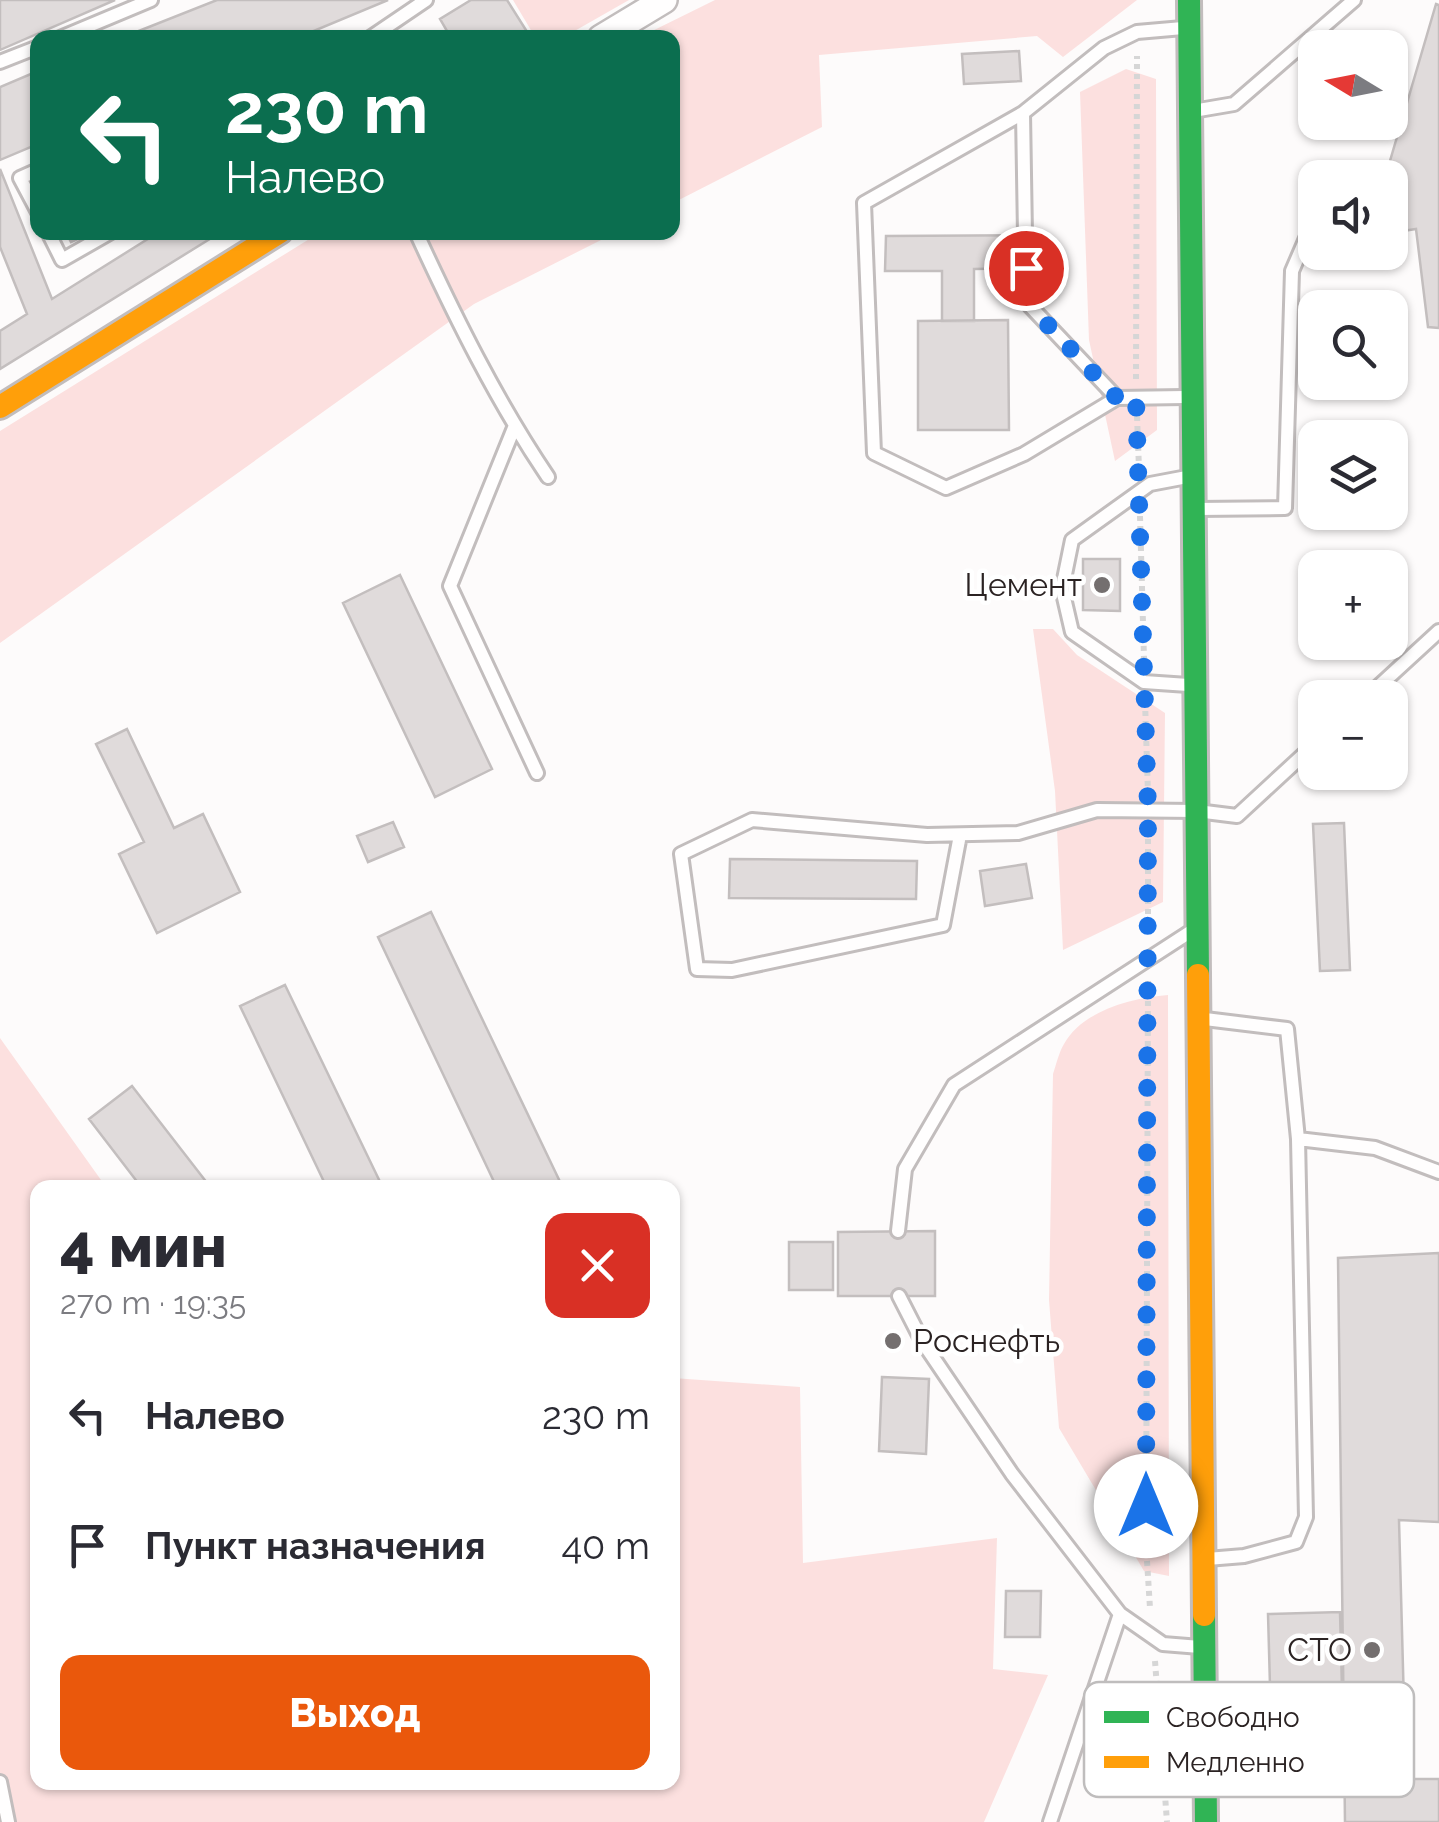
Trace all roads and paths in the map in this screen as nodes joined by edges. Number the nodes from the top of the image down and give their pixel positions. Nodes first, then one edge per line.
1 (151, 0) edge
2 (426, 0) edge
3 (664, 0) edge
4 (1190, 0) edge
5 (1354, 0) edge
6 (1190, 27) junction
7 (79, 30) edge
8 (382, 30) edge
9 (614, 30) edge
10 (1136, 32) junction
11 (30, 50) edge
12 (0, 62) edge
13 (1190, 112) junction
14 (1023, 113) junction
15 (30, 174) edge
16 (30, 197) edge
17 (1025, 235) dead end
18 (52, 240) edge
19 (97, 240) edge
20 (267, 240) edge
21 (420, 240) edge
22 (1298, 257) edge
23 (1026, 268) dead end
24 (1136, 397) junction
25 (1194, 397) junction
26 (1117, 398) junction
27 (0, 407) edge
28 (514, 428) junction
29 (1194, 475) junction
30 (548, 477) dead end
31 (1139, 494) junction
32 (1195, 509) junction
33 (1439, 631) edge
34 (1386, 680) edge
35 (1144, 682) junction
36 (1196, 686) junction
37 (1298, 760) edge
38 (537, 773) dead end
39 (1148, 810) junction
40 (1197, 811) junction
41 (960, 835) junction
42 (1196, 928) junction
43 (1148, 960) junction
44 (1200, 1018) junction
45 (1298, 1138) junction
46 (1439, 1172) edge
47 (898, 1232) dead end
48 (899, 1296) dead end
49 (1204, 1559) junction
50 (1120, 1614) junction
51 (1152, 1637) junction
52 (1206, 1647) junction
53 (1097, 1682) edge
54 (1156, 1682) edge
55 (1206, 1682) edge
56 (1084, 1721) edge
57 (0, 1782) edge
58 (8, 1822) edge
59 (1050, 1822) edge

1 - 7 lane
2 - 8 lane
3 - 9 street
4 - 6 main road
5 - 13 lane
6 - 10 lane
6 - 13 main road
10 - 14 lane
10 - 24 path
11 - 12 lane
13 - 25 main road
14 - 17 lane
14 - 26 lane
15 - 16 lane
18 - 19 lane
20 - 27 main road
21 - 28 lane
22 - 32 lane
23 - 26 lane
24 - 25 lane
24 - 26 lane
24 - 31 path
25 - 29 main road
28 - 30 lane
28 - 38 lane
29 - 31 lane
29 - 32 main road
31 - 35 path
31 - 35 lane
32 - 36 main road
33 - 34 lane
35 - 36 lane
35 - 39 path
36 - 40 main road
37 - 40 lane
39 - 40 lane
39 - 41 lane
39 - 43 path
40 - 42 main road
41 - 41 lane
42 - 43 lane
42 - 44 main road
43 - 47 lane
43 - 51 path
44 - 45 lane
44 - 49 main road
45 - 46 lane
45 - 49 lane
48 - 50 lane
49 - 52 main road
50 - 51 lane
50 - 53 lane
51 - 52 lane
51 - 54 path
52 - 55 main road
56 - 59 lane
57 - 58 lane

